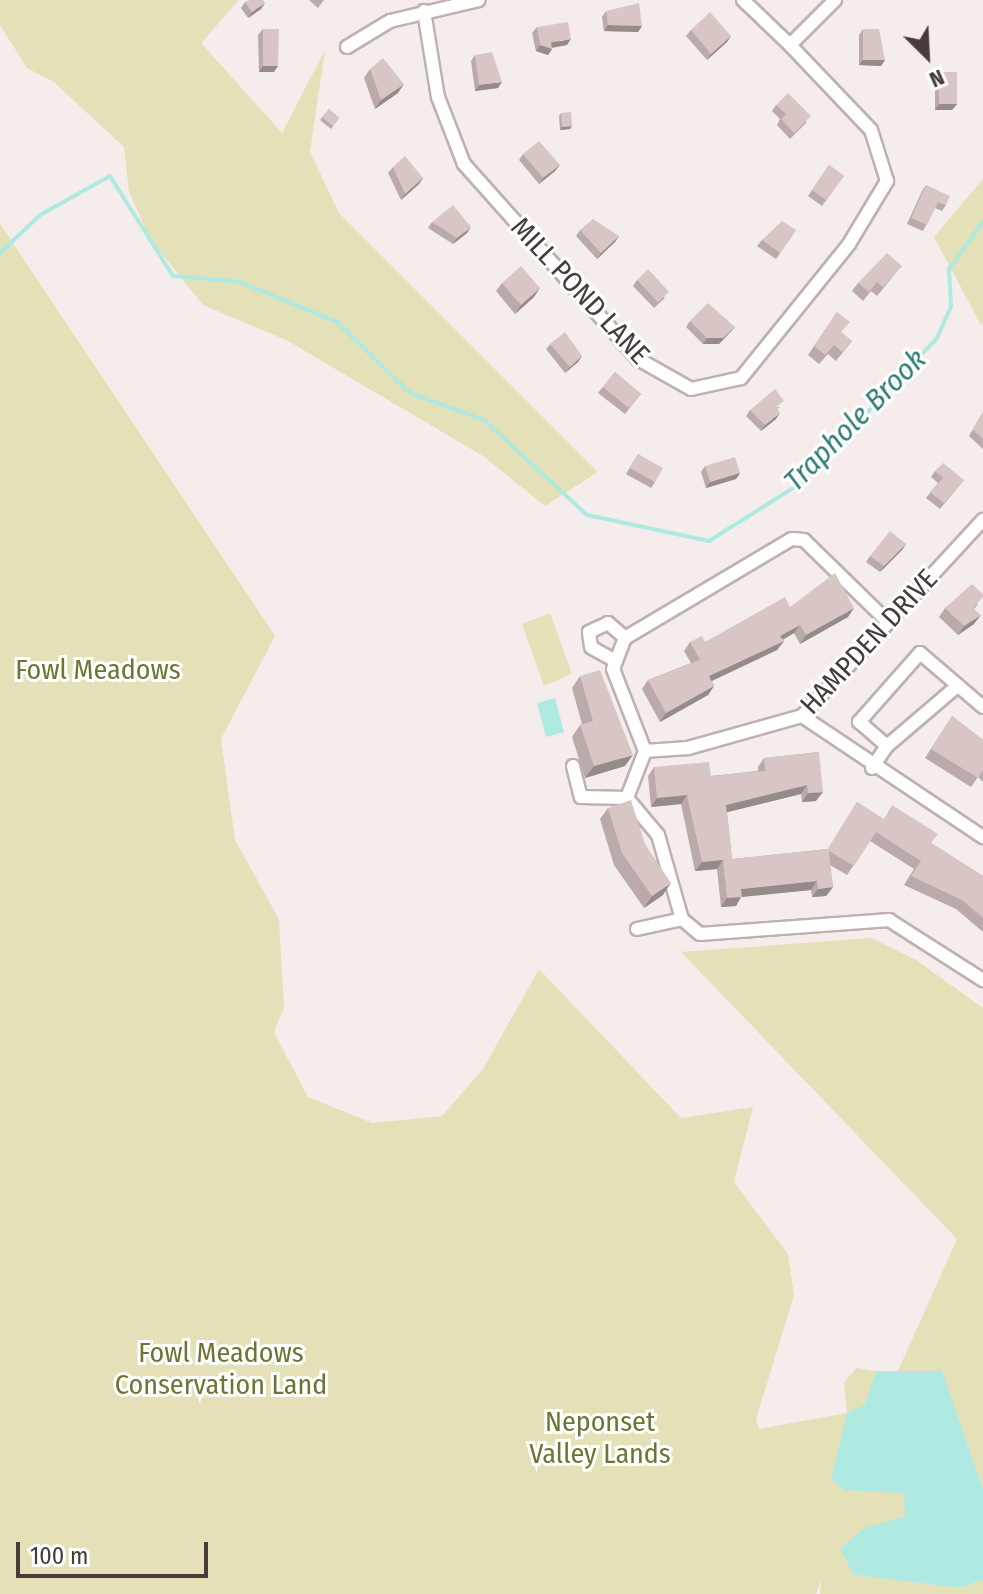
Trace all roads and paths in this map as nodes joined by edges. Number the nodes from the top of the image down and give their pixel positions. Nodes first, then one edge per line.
1 (479, 0) edge
2 (743, 0) edge
3 (835, 0) edge
4 (424, 11) junction
5 (790, 45) junction
6 (347, 47) dead end
7 (983, 520) edge
8 (888, 622) junction
9 (625, 638) junction
10 (614, 660) junction
11 (955, 688) junction
12 (983, 707) edge
13 (802, 716) junction
14 (887, 746) junction
15 (645, 751) junction
16 (573, 766) dead end
17 (872, 768) junction
18 (627, 798) junction
19 (983, 837) edge
20 (682, 919) junction
21 (637, 929) dead end
22 (983, 980) edge

1 - 4 street
2 - 5 street, MILL POND LANE
3 - 5 street
4 - 5 street, MILL POND LANE
4 - 6 street
7 - 8 street, HAMPDEN DRIVE
8 - 9 street
8 - 13 street, HAMPDEN DRIVE
9 - 10 street
9 - 10 street
10 - 15 street
11 - 12 street
11 - 14 street
11 - 14 street
13 - 15 street, HAMPDEN DRIVE
13 - 17 street
14 - 17 street
15 - 18 street
16 - 18 street
17 - 19 street
18 - 20 street
20 - 21 street
20 - 22 street

